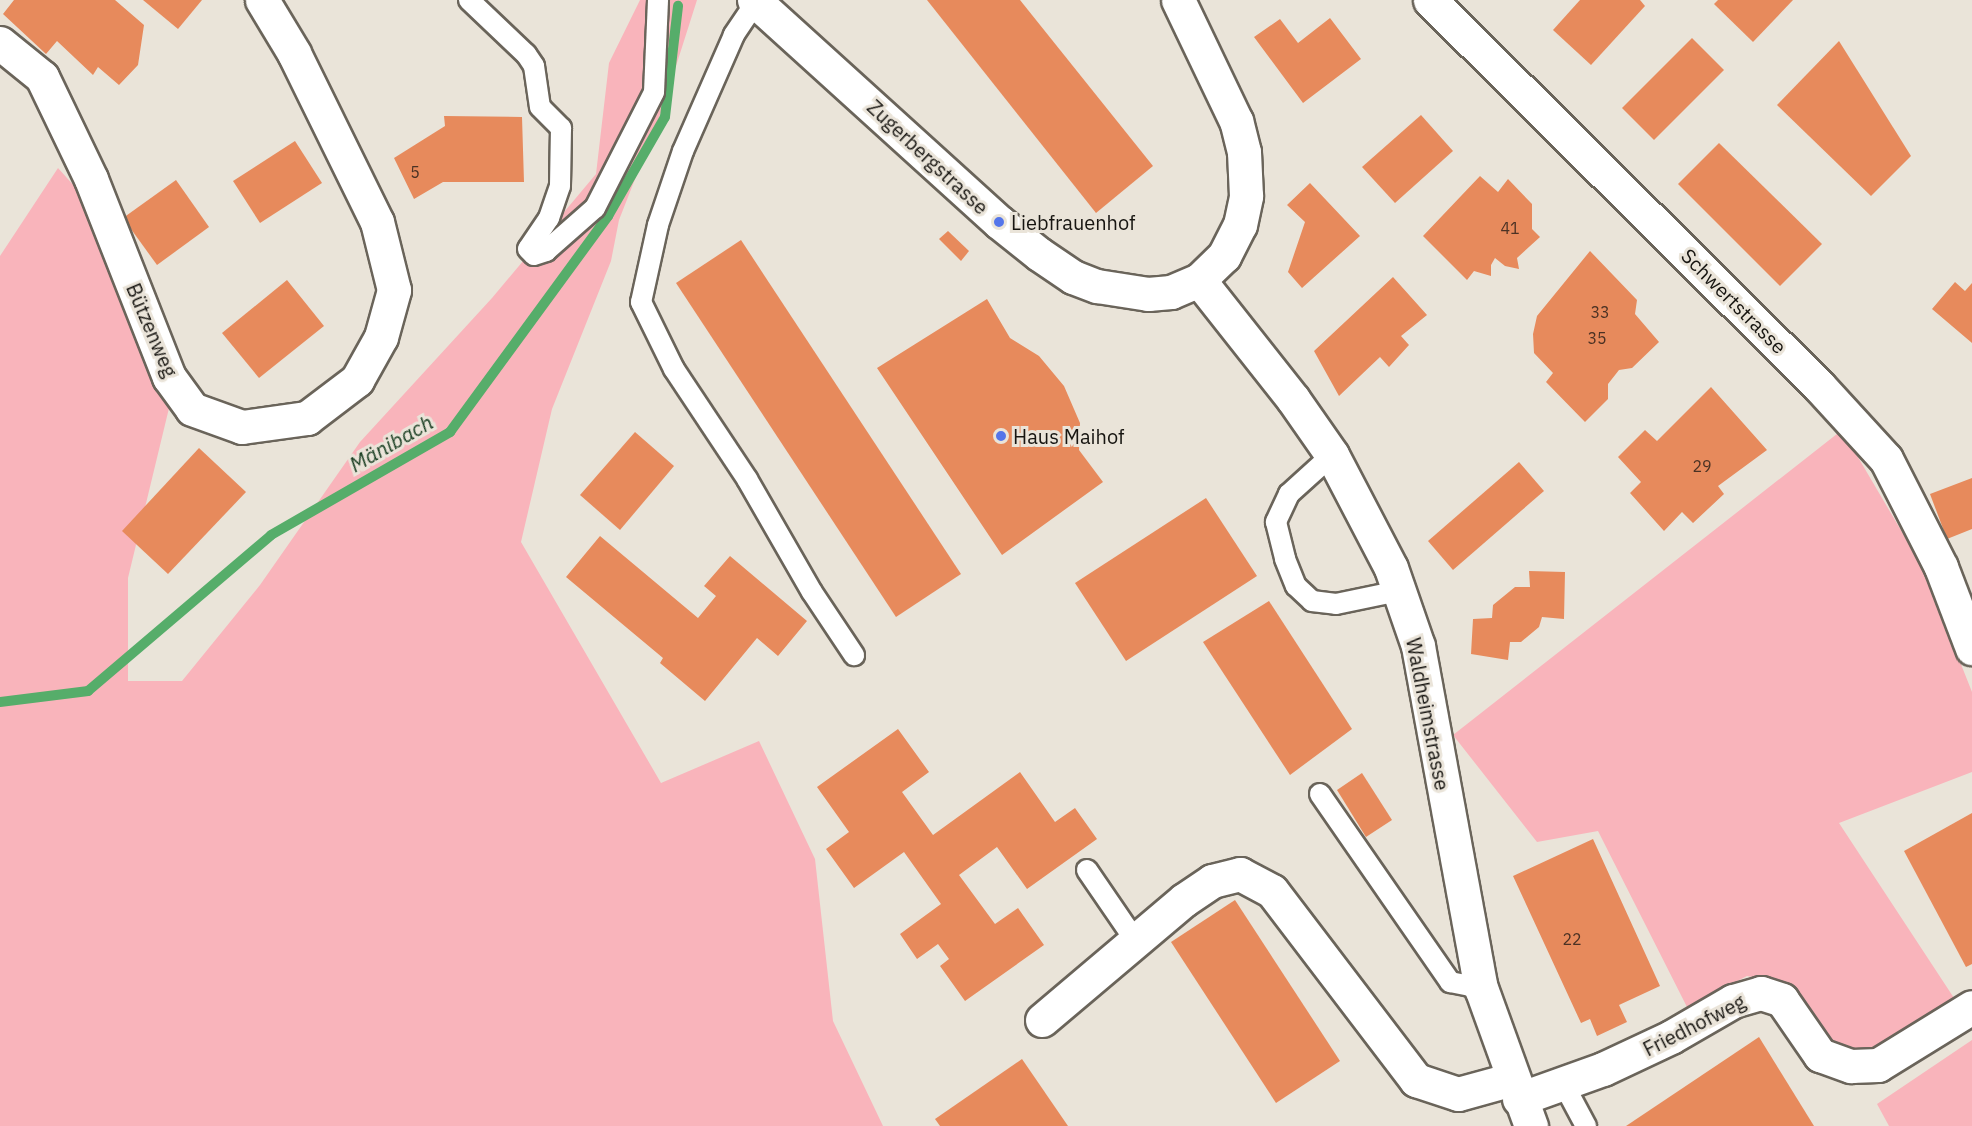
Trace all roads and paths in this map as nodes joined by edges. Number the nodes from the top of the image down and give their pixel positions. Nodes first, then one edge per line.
1 (262, 0) edge
2 (469, 0) edge
3 (658, 0) edge
4 (1178, 0) edge
5 (1430, 0) edge
6 (755, 1) edge
7 (0, 43) edge
8 (1199, 280) junction
9 (1332, 455) junction
10 (1399, 591) junction
11 (1972, 648) edge
12 (854, 655) dead end
13 (1320, 794) dead end
14 (1087, 870) dead end
15 (1136, 940) junction
16 (1481, 988) junction
17 (1972, 1007) edge
18 (1042, 1020) dead end
19 (1563, 1083) junction
20 (1521, 1101) edge
21 (1586, 1126) edge

1 - 7 street, Bützenweg
2 - 3 lane
4 - 8 street, Zugerbergstrasse
5 - 11 street, Schwertstrasse
6 - 8 street, Zugerbergstrasse
6 - 12 lane
8 - 9 street, Waldheimstrasse
9 - 10 street, Waldheimstrasse
9 - 10 lane
10 - 16 street, Waldheimstrasse
13 - 16 lane
14 - 15 lane
15 - 18 street, Friedhofweg
15 - 20 street, Friedhofweg
16 - 20 street, Waldheimstrasse
17 - 19 street, Friedhofweg
19 - 20 street, Friedhofweg
19 - 21 lane

